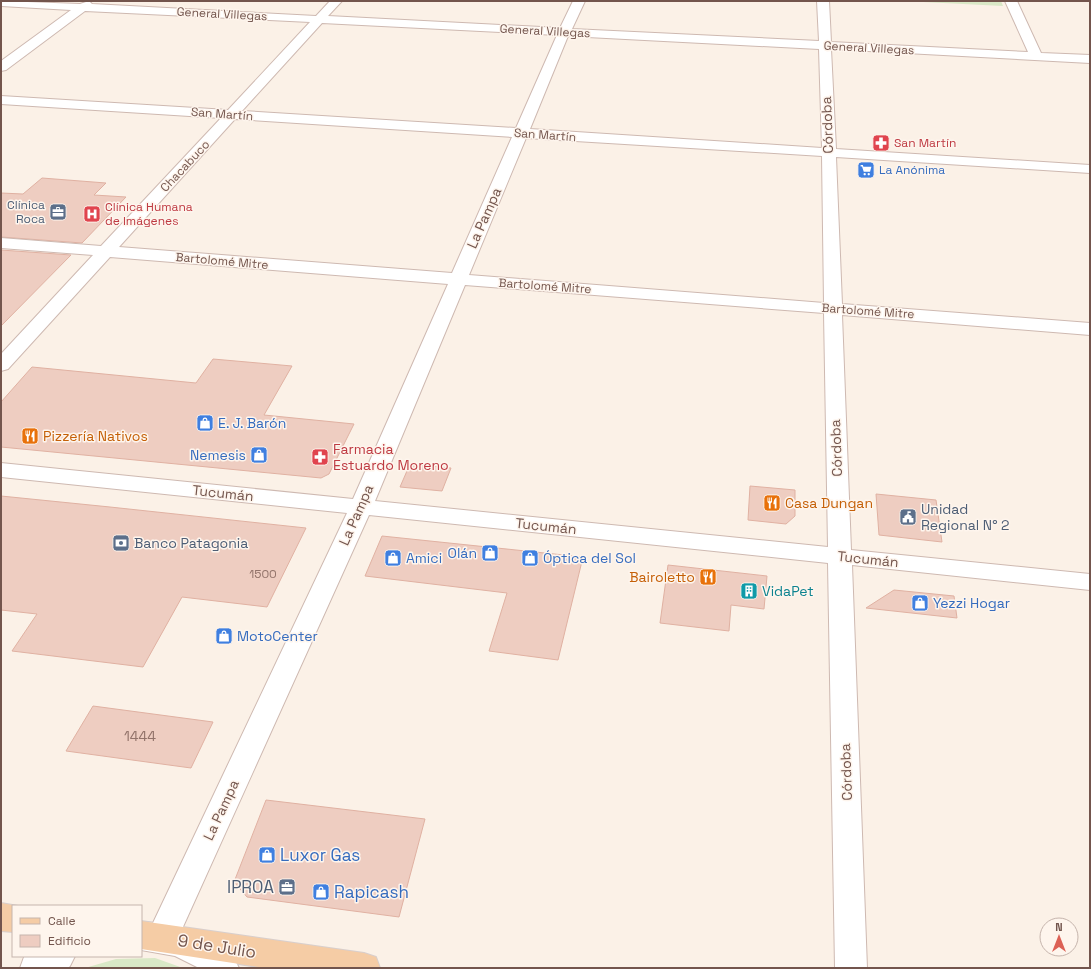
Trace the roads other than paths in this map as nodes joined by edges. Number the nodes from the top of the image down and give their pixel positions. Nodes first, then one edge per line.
1 (336, 1) edge
2 (579, 1) edge
3 (823, 1) edge
4 (1011, 1) edge
5 (1, 3) edge
6 (87, 4) edge
7 (319, 19) junction
8 (564, 32) junction
9 (824, 45) junction
10 (1036, 56) junction
11 (1090, 59) edge
12 (1, 66) edge
13 (1, 100) edge
14 (232, 115) junction
15 (521, 133) junction
16 (828, 153) junction
17 (1090, 169) edge
18 (1, 243) edge
19 (105, 251) junction
20 (457, 280) junction
21 (832, 308) junction
22 (1090, 329) edge
23 (1, 365) edge
24 (1, 470) edge
25 (361, 507) junction
26 (840, 557) junction
27 (1090, 582) edge
28 (1, 917) edge
29 (12, 918) edge
30 (148, 936) edge
31 (57, 957) edge
32 (36, 968) edge
33 (223, 968) edge
34 (364, 968) edge
35 (851, 968) edge

1 - 7 street, Chacabuco
2 - 8 street, La Pampa
3 - 9 street, Córdoba
4 - 10 street
5 - 6 street, General Villegas
6 - 7 street, General Villegas
6 - 12 street
7 - 8 street, General Villegas
7 - 14 street, Chacabuco
8 - 9 street, General Villegas
8 - 15 street, La Pampa
9 - 10 street, General Villegas
9 - 16 street, Córdoba
10 - 11 street, General Villegas
13 - 14 street, San Martín
14 - 15 street, San Martín
14 - 19 street, Chacabuco
15 - 16 street, San Martín
15 - 20 street, La Pampa
16 - 17 street, San Martín
16 - 21 street, Córdoba
18 - 19 street, Bartolomé Mitre
19 - 20 street, Bartolomé Mitre
19 - 23 street, Chacabuco
20 - 21 street, Bartolomé Mitre
20 - 25 street, La Pampa
21 - 22 street, Bartolomé Mitre
21 - 26 street, Córdoba
24 - 25 street, Tucumán
25 - 26 street, Tucumán
25 - 30 street, La Pampa
26 - 27 street, Tucumán
26 - 35 street, Córdoba
28 - 29 main road
30 - 33 street
30 - 34 main road, 9 de Julio
31 - 32 street

